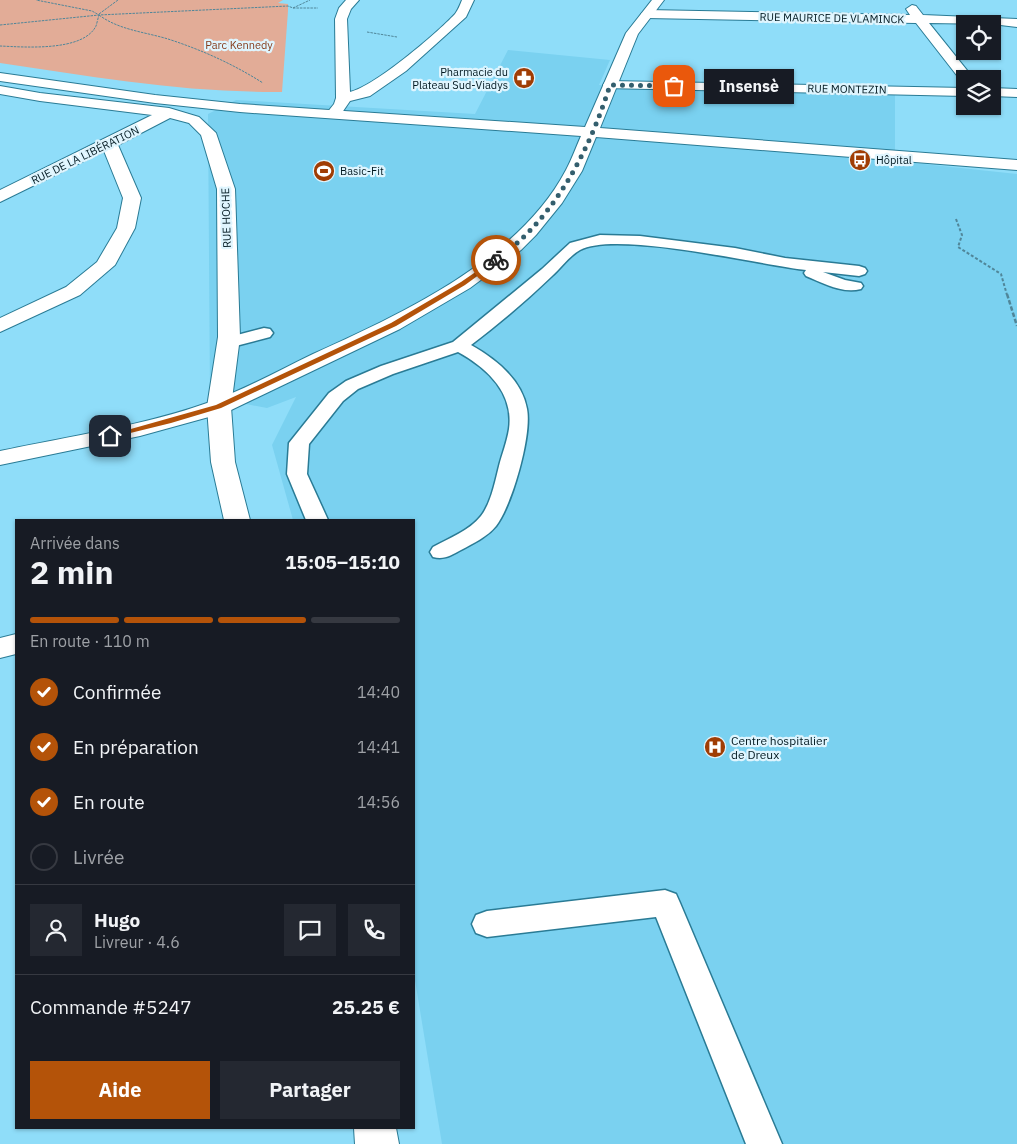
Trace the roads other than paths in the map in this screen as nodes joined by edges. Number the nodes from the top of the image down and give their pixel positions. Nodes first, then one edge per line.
1 (468, 0) edge
2 (658, 0) edge
3 (905, 0) edge
4 (349, 4) edge
5 (648, 14) junction
6 (919, 19) junction
7 (1017, 23) edge
8 (0, 70) edge
9 (960, 70) edge
10 (0, 78) edge
11 (610, 85) junction
12 (0, 90) edge
13 (956, 92) edge
14 (1001, 92) edge
15 (1017, 93) edge
16 (339, 106) junction
17 (169, 113) junction
18 (593, 129) junction
19 (109, 143) junction
20 (1017, 158) edge
21 (1017, 165) edge
22 (0, 197) edge
23 (785, 263) junction
24 (859, 271) dead end
25 (855, 286) dead end
26 (0, 326) edge
27 (264, 333) dead end
28 (228, 343) junction
29 (459, 346) junction
30 (219, 406) junction
31 (0, 458) edge
32 (237, 519) edge
33 (317, 519) edge
34 (441, 552) dead end
35 (15, 644) edge
36 (0, 648) edge
37 (487, 924) dead end
38 (375, 1129) edge
39 (377, 1144) edge
40 (764, 1144) edge

1 - 16 street
2 - 5 street
3 - 6 street
4 - 16 street
5 - 6 street, RUE MAURICE DE VLAMINCK
5 - 11 street
6 - 7 street, RUE MAURICE DE VLAMINCK
6 - 9 street
8 - 16 street
10 - 16 street
11 - 13 street, RUE MONTEZIN
11 - 18 street
12 - 17 street, RUE HOCHE
14 - 15 street
16 - 18 street
16 - 18 street
17 - 19 street, RUE DE LA LIBÉRATION
17 - 28 street, RUE HOCHE
18 - 20 street
18 - 21 street
18 - 30 street
19 - 22 street, RUE DE LA LIBÉRATION
19 - 26 street
23 - 24 lane
23 - 25 lane
23 - 29 lane
27 - 28 lane
28 - 30 street, RUE HOCHE
29 - 33 lane
29 - 34 lane
30 - 31 street
30 - 32 street, RUE HOCHE
35 - 36 street
37 - 40 lane
38 - 39 street

